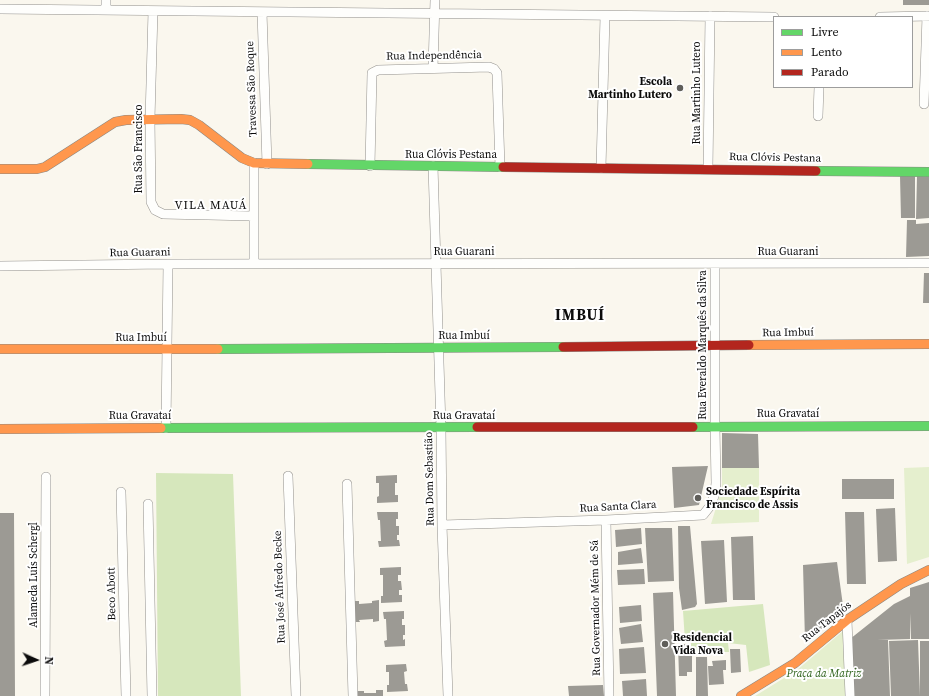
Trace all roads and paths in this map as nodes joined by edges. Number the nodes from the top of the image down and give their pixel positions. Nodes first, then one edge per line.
1 (106, 0) edge
2 (435, 0) edge
3 (0, 9) edge
4 (106, 10) junction
5 (153, 11) junction
6 (262, 12) junction
7 (434, 14) junction
8 (606, 16) junction
9 (710, 16) junction
10 (913, 16) edge
11 (928, 16) edge
12 (773, 17) edge
13 (433, 68) junction
14 (819, 88) edge
15 (924, 104) dead end
16 (818, 116) dead end
17 (150, 119) junction
18 (254, 163) junction
19 (267, 164) junction
20 (370, 166) junction
21 (433, 166) junction
22 (500, 167) junction
23 (601, 168) junction
24 (0, 169) edge
25 (708, 169) junction
26 (929, 172) edge
27 (254, 216) junction
28 (168, 264) junction
29 (254, 264) junction
30 (436, 264) junction
31 (715, 264) junction
32 (929, 264) edge
33 (0, 266) edge
34 (929, 344) edge
35 (715, 346) junction
36 (439, 348) junction
37 (0, 349) edge
38 (167, 350) junction
39 (929, 426) edge
40 (715, 427) junction
41 (166, 428) junction
42 (441, 428) junction
43 (0, 429) edge
44 (288, 476) dead end
45 (46, 477) dead end
46 (347, 484) dead end
47 (121, 492) dead end
48 (148, 504) dead end
49 (606, 520) junction
50 (442, 525) junction
51 (929, 570) edge
52 (847, 620) junction
53 (45, 696) edge
54 (126, 696) edge
55 (152, 696) edge
56 (296, 696) edge
57 (353, 696) edge
58 (448, 696) edge
59 (610, 696) edge
60 (741, 696) edge
61 (850, 696) edge

1 - 4 street
2 - 7 street
3 - 4 street
4 - 5 street
5 - 6 street
5 - 17 street, Rua São Francisco
6 - 7 street
6 - 19 street, Travessa São Roque
7 - 8 street
7 - 13 street
8 - 9 street
8 - 23 street
9 - 12 street
9 - 25 street, Rua Martinho Lutero
10 - 11 street
11 - 15 street
13 - 20 street, Rua Independência
13 - 22 street, Rua Independência
14 - 16 street
17 - 18 street, Rua Clóvis Pestana
17 - 24 street, Rua Clóvis Pestana
17 - 27 street, Rua São Francisco
18 - 19 street, Rua Clóvis Pestana
18 - 27 street
19 - 20 street, Rua Clóvis Pestana
20 - 21 street, Rua Clóvis Pestana
21 - 22 street, Rua Clóvis Pestana
21 - 30 street, Rua Dom Sebastião
22 - 23 street, Rua Clóvis Pestana
23 - 25 street, Rua Clóvis Pestana
25 - 26 street, Rua Clóvis Pestana
27 - 29 street
28 - 29 street, Rua Guarani
28 - 33 street, Rua Guarani
28 - 38 street
29 - 30 street, Rua Guarani
30 - 31 street, Rua Guarani
30 - 36 street, Rua Dom Sebastião
31 - 32 street, Rua Guarani
31 - 35 street, Rua Everaldo Marquês da Silva
34 - 35 street, Rua Imbuí
35 - 36 street, Rua Imbuí
35 - 40 street, Rua Everaldo Marquês da Silva
36 - 38 street, Rua Imbuí
36 - 42 street, Rua Dom Sebastião
37 - 38 street, Rua Imbuí
38 - 41 street
39 - 40 street, Rua Gravataí
40 - 42 street, Rua Gravataí
40 - 49 street, Rua Santa Clara
41 - 42 street, Rua Gravataí
41 - 43 street, Rua Gravataí
42 - 50 street, Rua Dom Sebastião
44 - 56 street, Rua José Alfredo Becke
45 - 53 street, Alameda Luís Schergl
46 - 57 street
47 - 54 street, Beco Abott
48 - 55 street
49 - 50 street, Rua Santa Clara
49 - 59 street, Rua Governador Mém de Sá
50 - 58 street, Rua Dom Sebastião
51 - 52 street, Rua Tapajós
52 - 60 street, Rua Tapajós
52 - 61 street

